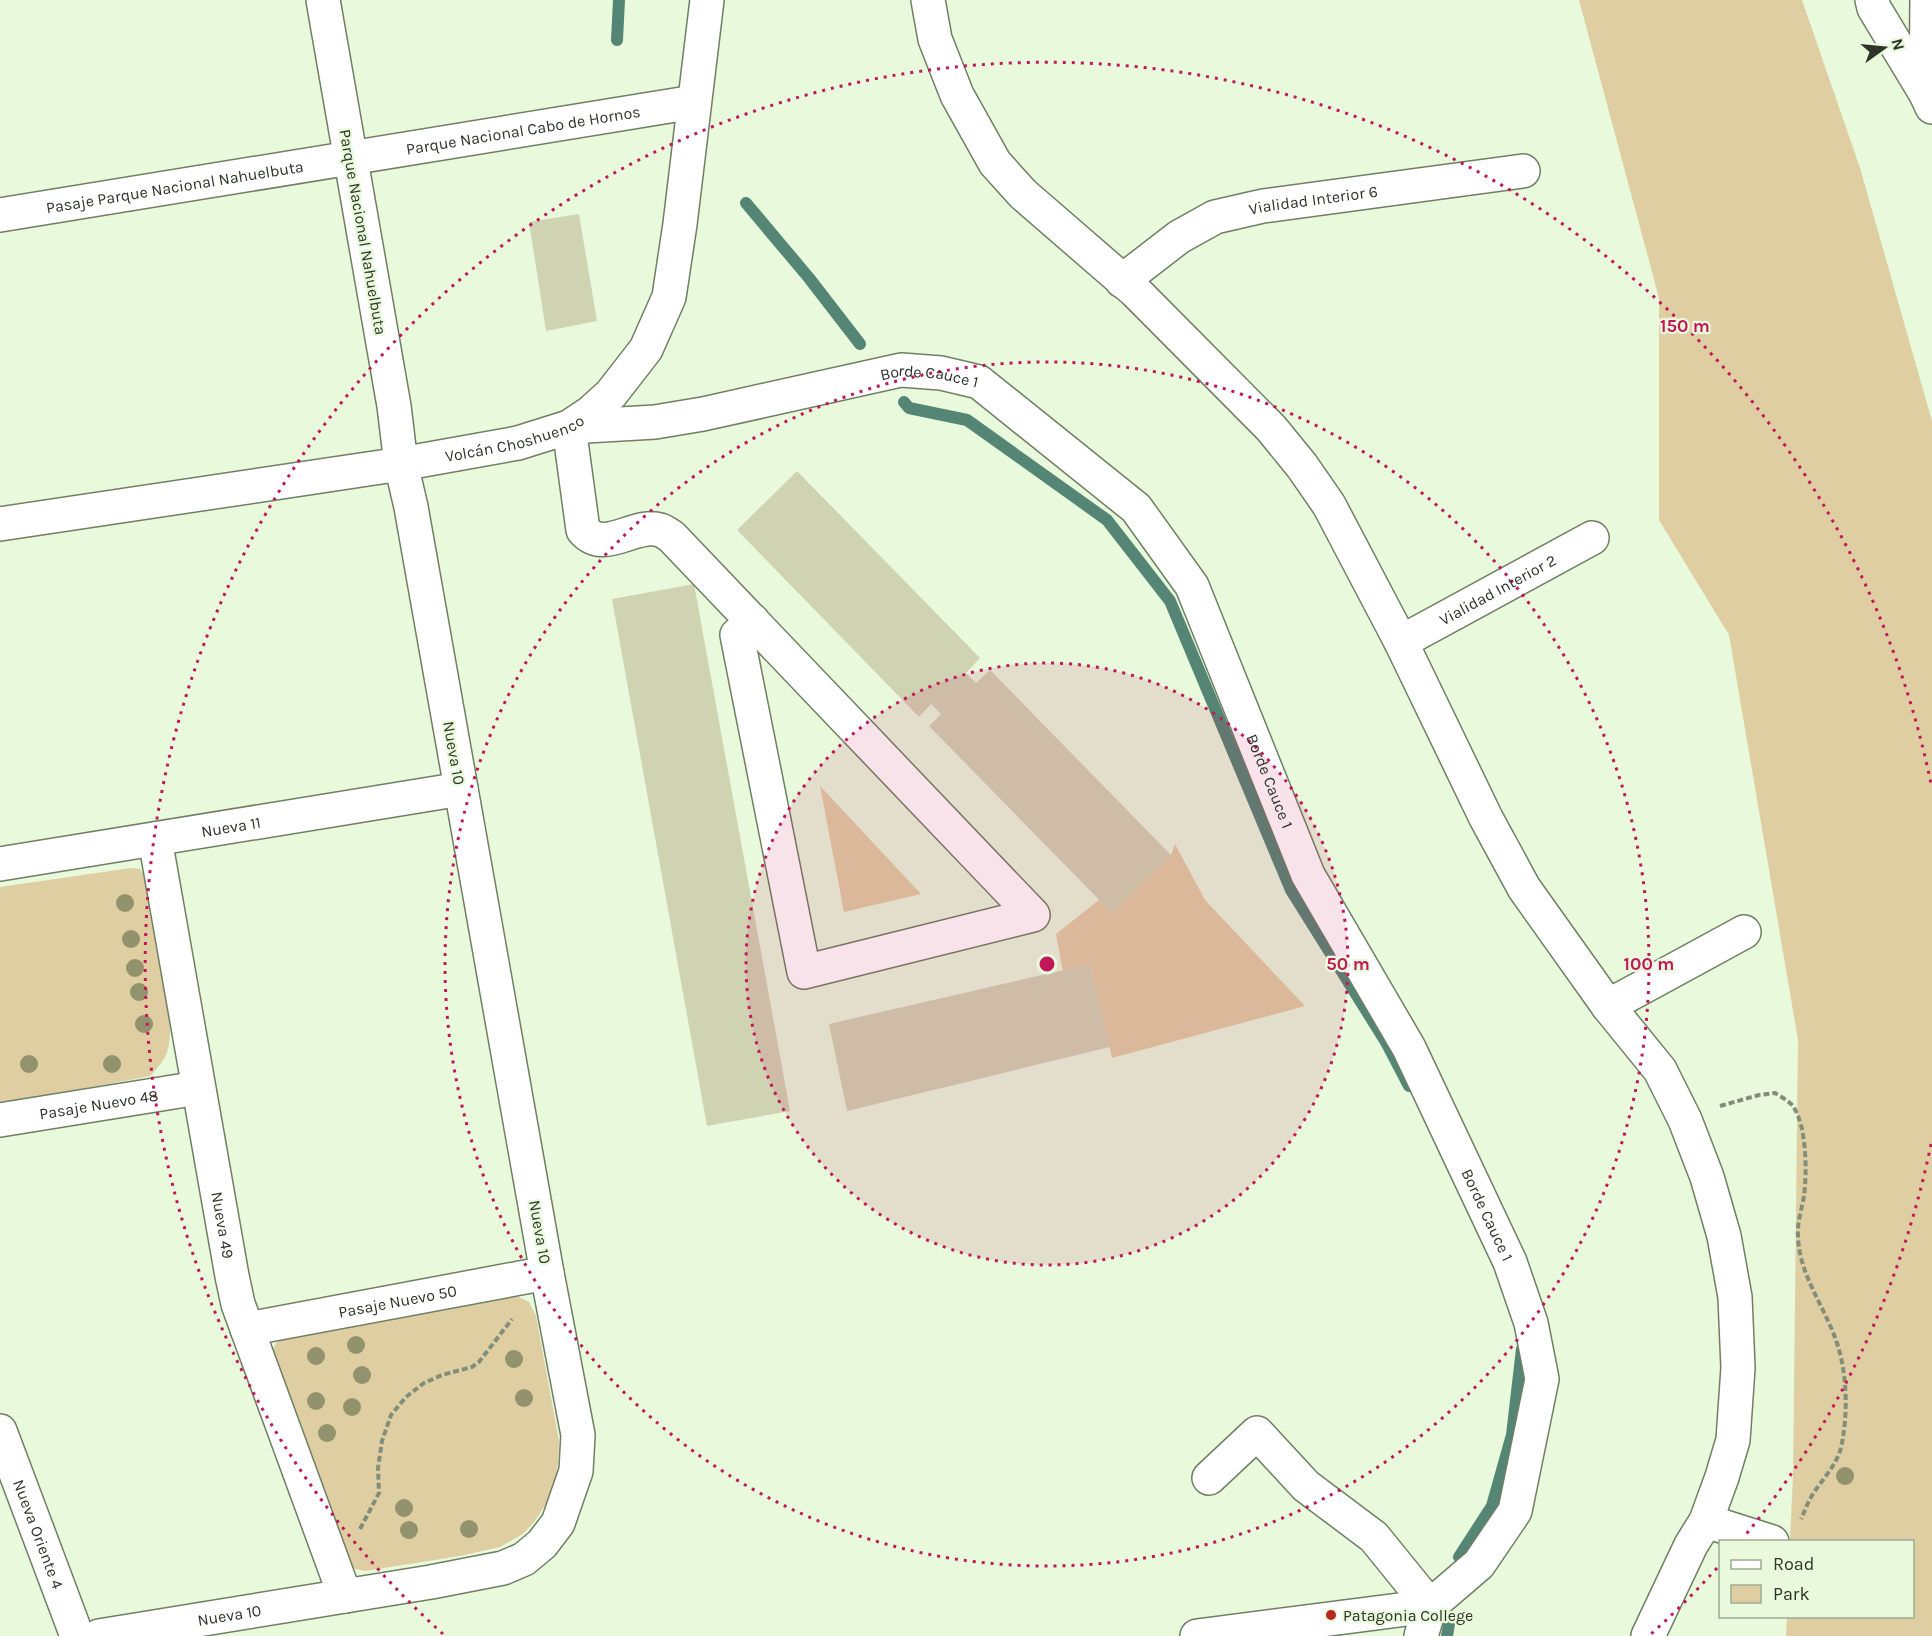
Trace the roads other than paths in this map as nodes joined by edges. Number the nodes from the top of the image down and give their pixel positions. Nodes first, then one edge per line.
1 (323, 0) edge
2 (707, 0) edge
3 (928, 0) edge
4 (1872, 0) edge
5 (1928, 0) edge
6 (1929, 101) edge
7 (694, 102) junction
8 (350, 157) junction
9 (1523, 171) dead end
10 (0, 215) edge
11 (1122, 281) junction
12 (569, 426) junction
13 (401, 464) junction
14 (0, 524) edge
15 (1592, 538) dead end
16 (753, 621) junction
17 (1401, 642) junction
18 (461, 789) junction
19 (155, 839) junction
20 (0, 864) edge
21 (1744, 932) dead end
22 (1608, 1006) junction
23 (198, 1088) junction
24 (0, 1120) edge
25 (547, 1273) junction
26 (247, 1329) junction
27 (0, 1431) edge
28 (1209, 1478) dead end
29 (1706, 1521) junction
30 (1766, 1540) edge
31 (340, 1583) junction
32 (1425, 1621) edge
33 (76, 1636) edge
34 (99, 1636) edge
35 (1197, 1636) edge
36 (1648, 1636) edge

1 - 8 street, Parque Nacional Nahuelbuta
2 - 7 street, Volcán Choshuenco
3 - 11 street
4 - 6 street
5 - 6 street
7 - 8 street, Parque Nacional Cabo de Hornos
7 - 12 street, Volcán Choshuenco
8 - 10 street, Pasaje Parque Nacional Nahuelbuta
8 - 13 street, Parque Nacional Nahuelbuta
9 - 11 street, Vialidad Interior 6
11 - 17 street
12 - 13 street, Volcán Choshuenco
12 - 16 street
12 - 32 street, Borde Cauce 1
13 - 14 street, Volcán Choshuenco
13 - 18 street, Nueva 10
15 - 17 street, Vialidad Interior 2
16 - 16 street
17 - 22 street
18 - 19 street, Nueva 11
18 - 25 street, Nueva 10
19 - 20 street, Nueva 11
19 - 23 street, Nueva 49
21 - 22 street
22 - 29 street
23 - 24 street, Pasaje Nuevo 48
23 - 26 street, Nueva 49
25 - 26 street, Pasaje Nuevo 50
25 - 31 street, Nueva 10
26 - 31 street, Nueva 49
27 - 33 street, Nueva Oriente 4
28 - 32 street
29 - 30 street
29 - 36 street
31 - 34 street, Nueva 10
32 - 35 street

